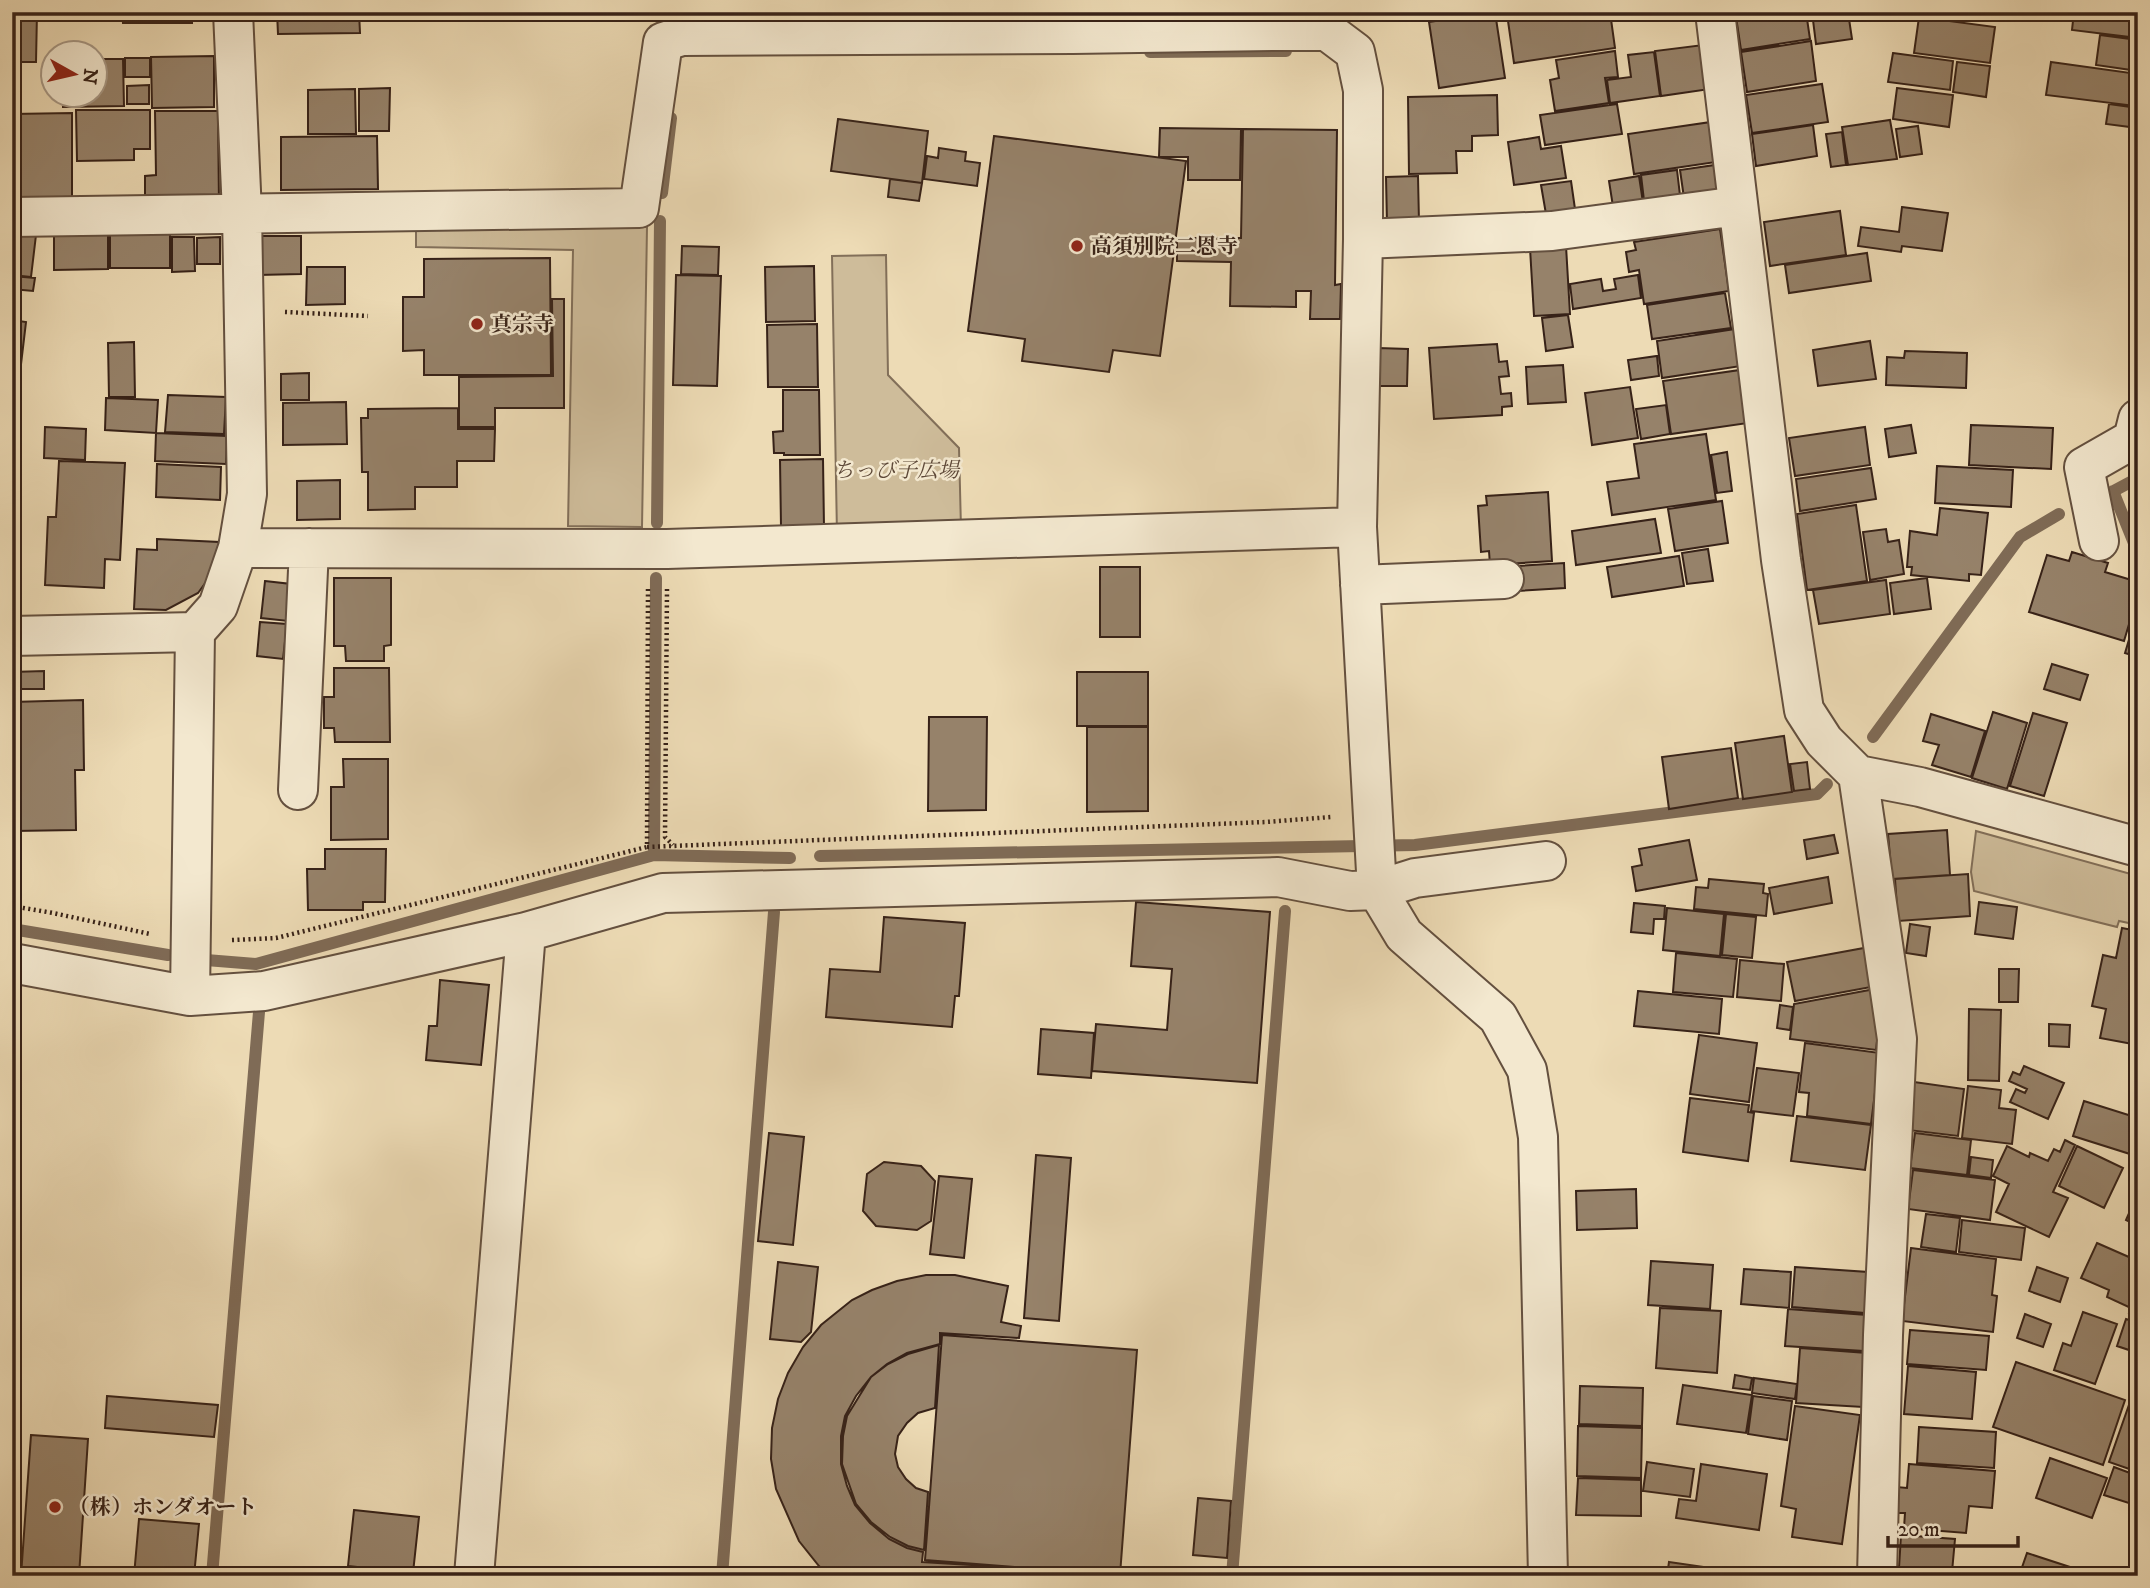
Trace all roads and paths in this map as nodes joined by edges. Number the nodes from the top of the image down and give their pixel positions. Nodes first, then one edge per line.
1 (233, 12) edge
2 (1715, 12) edge
3 (1273, 21) edge
4 (1738, 206) junction
5 (242, 213) junction
6 (12, 217) edge
7 (1363, 239) junction
8 (245, 310) junction
9 (368, 316) dead end
10 (2138, 419) edge
11 (1357, 527) junction
12 (2099, 541) dead end
13 (238, 548) junction
14 (309, 548) junction
15 (658, 549) junction
16 (1504, 579) dead end
17 (1360, 585) junction
18 (195, 632) junction
19 (12, 636) edge
20 (1858, 775) junction
21 (298, 790) dead end
22 (1372, 821) junction
23 (673, 845) junction
24 (647, 846) junction
25 (2138, 847) edge
26 (1546, 861) dead end
27 (1376, 880) junction
28 (12, 906) edge
29 (526, 932) junction
30 (191, 943) junction
31 (12, 963) edge
32 (190, 996) junction
33 (474, 1576) edge
34 (1548, 1576) edge
35 (1877, 1576) edge

1 - 5 street
2 - 4 street
3 - 5 street
3 - 7 street
4 - 7 street
4 - 20 street
5 - 6 street
5 - 8 street
7 - 11 street
8 - 9 path
8 - 13 street
10 - 12 street
11 - 15 street
11 - 17 street
13 - 14 street
13 - 18 street
14 - 15 street
14 - 21 street
15 - 23 path
15 - 24 path
16 - 17 street
17 - 22 street
18 - 19 street
18 - 30 street
20 - 25 street
20 - 35 street
22 - 23 path
22 - 27 street
23 - 24 path
24 - 30 path
26 - 27 street
27 - 29 street
27 - 34 street
28 - 30 path
29 - 32 street
29 - 33 street
30 - 32 street
31 - 32 street

